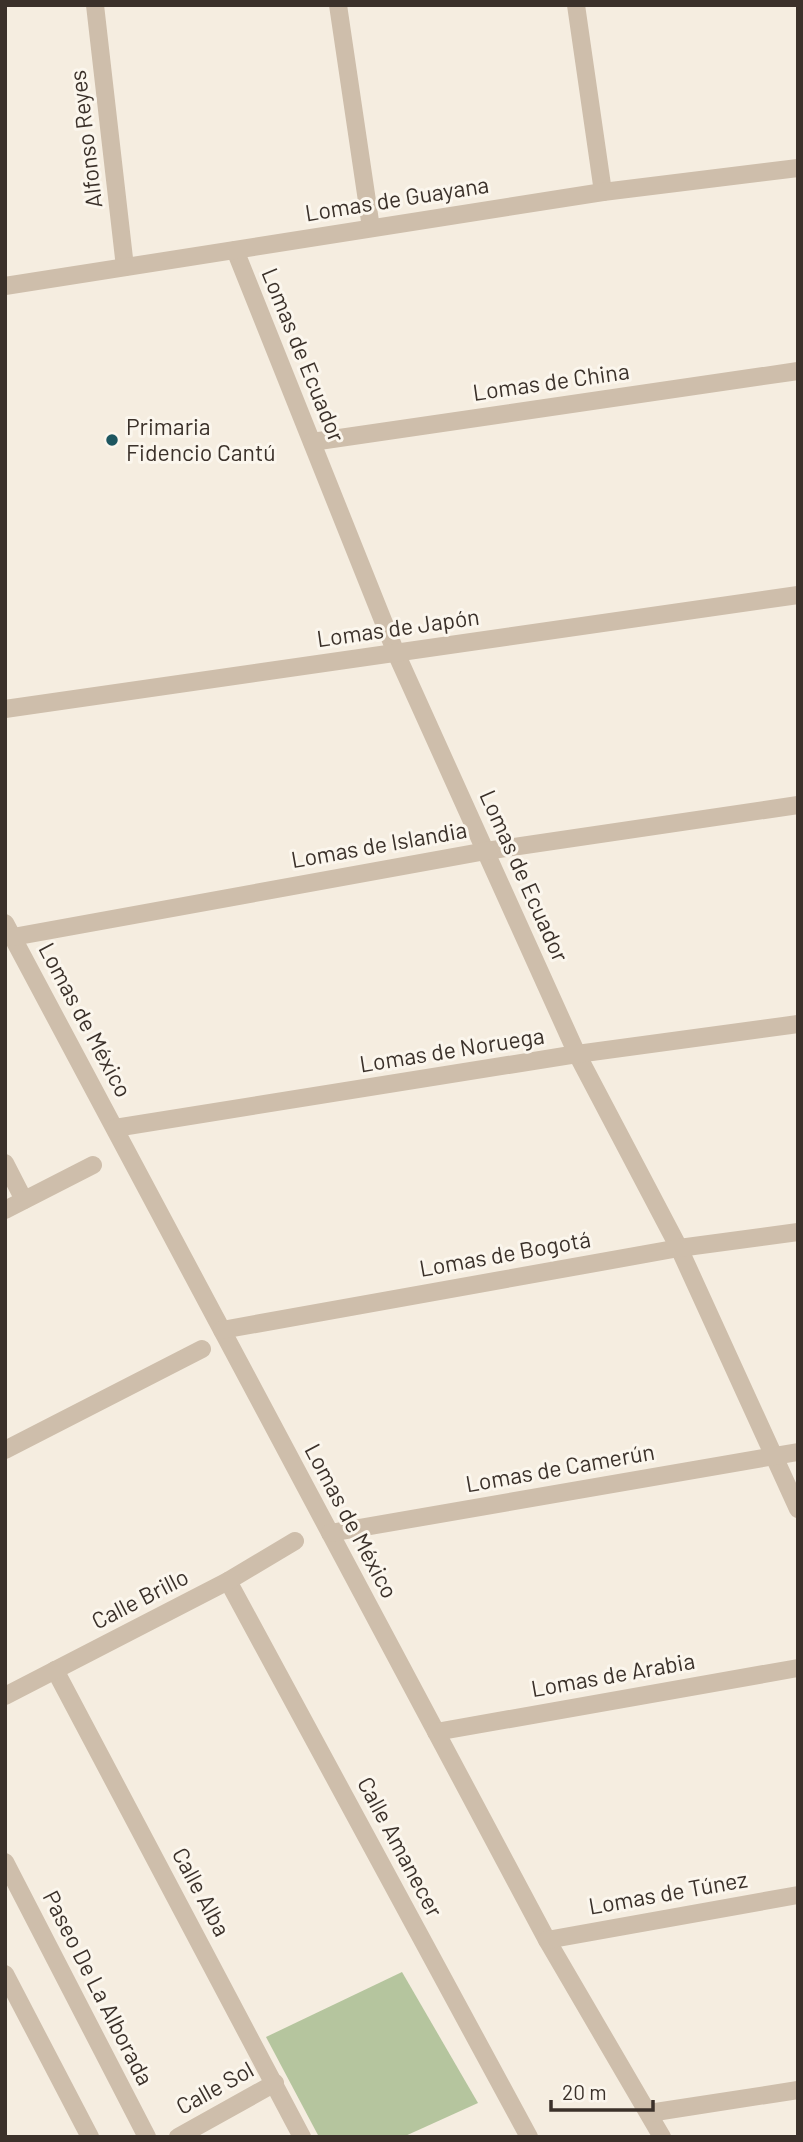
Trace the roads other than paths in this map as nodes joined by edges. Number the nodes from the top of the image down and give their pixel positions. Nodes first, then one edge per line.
1 (95, 5) edge
2 (338, 5) edge
3 (576, 5) edge
4 (798, 168) edge
5 (604, 192) junction
6 (371, 228) junction
7 (234, 250) junction
8 (125, 267) junction
9 (5, 286) edge
10 (798, 371) edge
11 (312, 442) junction
12 (798, 595) edge
13 (396, 653) junction
14 (5, 709) edge
15 (798, 805) edge
16 (486, 851) junction
17 (9, 930) edge
18 (798, 1024) edge
19 (578, 1054) junction
20 (115, 1128) junction
21 (5, 1163) edge
22 (93, 1165) dead end
23 (24, 1200) junction
24 (5, 1210) edge
25 (798, 1232) edge
26 (679, 1248) junction
27 (222, 1330) junction
28 (202, 1349) dead end
29 (5, 1450) edge
30 (798, 1452) edge
31 (773, 1456) junction
32 (798, 1509) edge
33 (330, 1533) junction
34 (295, 1541) dead end
35 (228, 1581) junction
36 (798, 1668) edge
37 (55, 1671) junction
38 (5, 1696) edge
39 (436, 1732) junction
40 (5, 1863) edge
41 (798, 1895) edge
42 (547, 1940) junction
43 (5, 1974) edge
44 (275, 2083) junction
45 (798, 2090) edge
46 (649, 2113) junction
47 (90, 2137) edge
48 (146, 2137) edge
49 (178, 2137) edge
50 (302, 2137) edge
51 (529, 2137) edge
52 (662, 2137) edge

1 - 8 street, Alfonso Reyes
2 - 6 street
3 - 5 street
4 - 5 street, Lomas de Guayana
5 - 6 street, Lomas de Guayana
6 - 7 street, Lomas de Guayana
7 - 8 street, Lomas de Guayana
7 - 11 street, Lomas de Ecuador
8 - 9 street, Lomas de Guayana
10 - 11 street, Lomas de China
11 - 13 street, Lomas de Ecuador
12 - 13 street, Lomas de Japón
13 - 14 street, Lomas de Japón
13 - 16 street, Lomas de Ecuador
15 - 16 street, Lomas de Islandia
16 - 17 street, Lomas de Islandia
16 - 19 street, Lomas de Ecuador
17 - 20 street, Lomas de México
18 - 19 street, Lomas de Noruega
19 - 20 street, Lomas de Noruega
19 - 26 street, Lomas de Ecuador
20 - 27 street, Lomas de México
21 - 23 street
22 - 23 street
23 - 24 street
25 - 26 street, Lomas de Bogotá
26 - 27 street, Lomas de Bogotá
26 - 31 street, Lomas de Ecuador
27 - 33 street, Lomas de México
28 - 29 street
30 - 31 street, Lomas de Camerún
31 - 32 street, Lomas de Ecuador
31 - 33 street, Lomas de Camerún
33 - 39 street, Lomas de México
34 - 35 street, Calle Brillo
35 - 37 street, Calle Brillo
35 - 51 street, Calle Amanecer
36 - 39 street, Lomas de Arabia
37 - 38 street, Calle Brillo
37 - 44 street, Calle Alba
39 - 42 street, Lomas de México
40 - 48 street, Paseo De La Alborada
41 - 42 street, Lomas de Túnez
42 - 46 street, Lomas de México
43 - 47 street
44 - 49 street, Calle Sol
44 - 50 street, Calle Alba
45 - 46 street
46 - 52 street, Lomas de México

